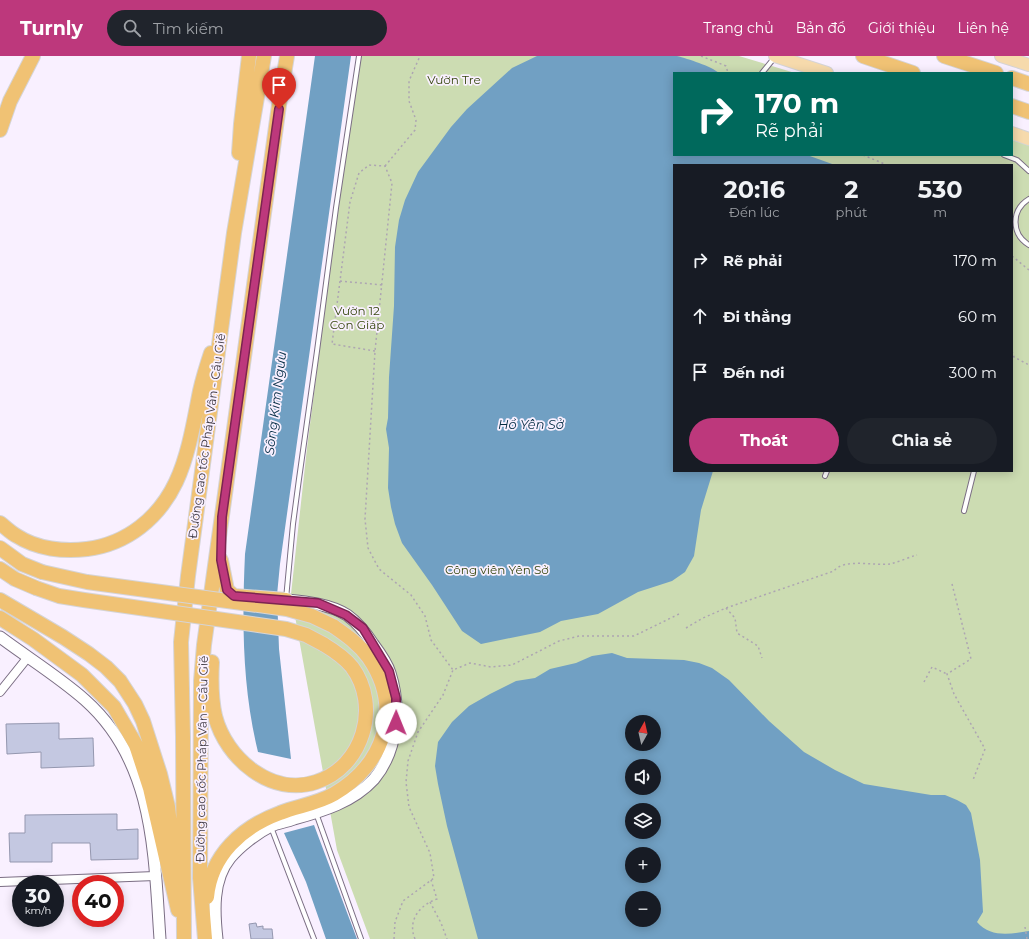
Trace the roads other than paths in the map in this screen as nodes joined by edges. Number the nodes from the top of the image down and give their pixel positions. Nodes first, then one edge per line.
1 (33, 56) edge
2 (249, 56) edge
3 (264, 56) edge
4 (287, 56) edge
5 (359, 56) edge
6 (775, 56) edge
7 (863, 56) edge
8 (944, 56) edge
9 (1000, 56) edge
10 (1029, 65) edge
11 (763, 72) edge
12 (824, 72) edge
13 (910, 72) edge
14 (993, 72) edge
15 (1013, 78) edge
16 (1029, 84) edge
17 (1013, 106) edge
18 (1029, 112) edge
19 (0, 130) edge
20 (1013, 133) edge
21 (1029, 139) edge
22 (1007, 156) edge
23 (1029, 171) edge
24 (1029, 199) edge
25 (234, 233) junction
26 (1029, 245) edge
27 (225, 300) junction
28 (827, 472) edge
29 (974, 472) edge
30 (825, 476) dead end
31 (964, 511) dead end
32 (222, 517) junction
33 (0, 523) edge
34 (0, 548) edge
35 (221, 560) junction
36 (0, 569) edge
37 (0, 600) edge
38 (282, 600) junction
39 (0, 618) edge
40 (0, 637) edge
41 (28, 657) junction
42 (0, 692) edge
43 (316, 813) junction
44 (271, 826) junction
45 (155, 876) junction
46 (0, 882) edge
47 (209, 937) edge
48 (160, 939) edge
49 (184, 939) edge
50 (314, 939) edge
51 (361, 939) edge

1 - 19 highway
2 - 25 highway
3 - 25 highway, Đường cao tốc Pháp Vân - Cầu Giẽ
4 - 32 highway, Đường cao tốc Pháp Vân - Cầu Giẽ
5 - 38 lane
6 - 11 lane
6 - 12 main road
7 - 13 highway
8 - 14 highway
9 - 10 main road
15 - 16 highway
17 - 18 highway
20 - 21 main road
22 - 23 lane
24 - 26 lane
25 - 27 highway, Đường cao tốc Pháp Vân - Cầu Giẽ
27 - 33 highway
27 - 49 highway, Đường cao tốc Pháp Vân - Cầu Giẽ
28 - 30 lane
29 - 31 lane
32 - 35 highway
32 - 47 highway, Đường cao tốc Pháp Vân - Cầu Giẽ
34 - 47 highway, bridge
35 - 36 highway, bridge
35 - 38 highway
37 - 49 highway
38 - 43 street
39 - 49 highway
40 - 41 street
41 - 42 street
41 - 45 street
43 - 44 street
43 - 51 lane
44 - 47 street
44 - 50 lane
45 - 46 street
45 - 48 street

